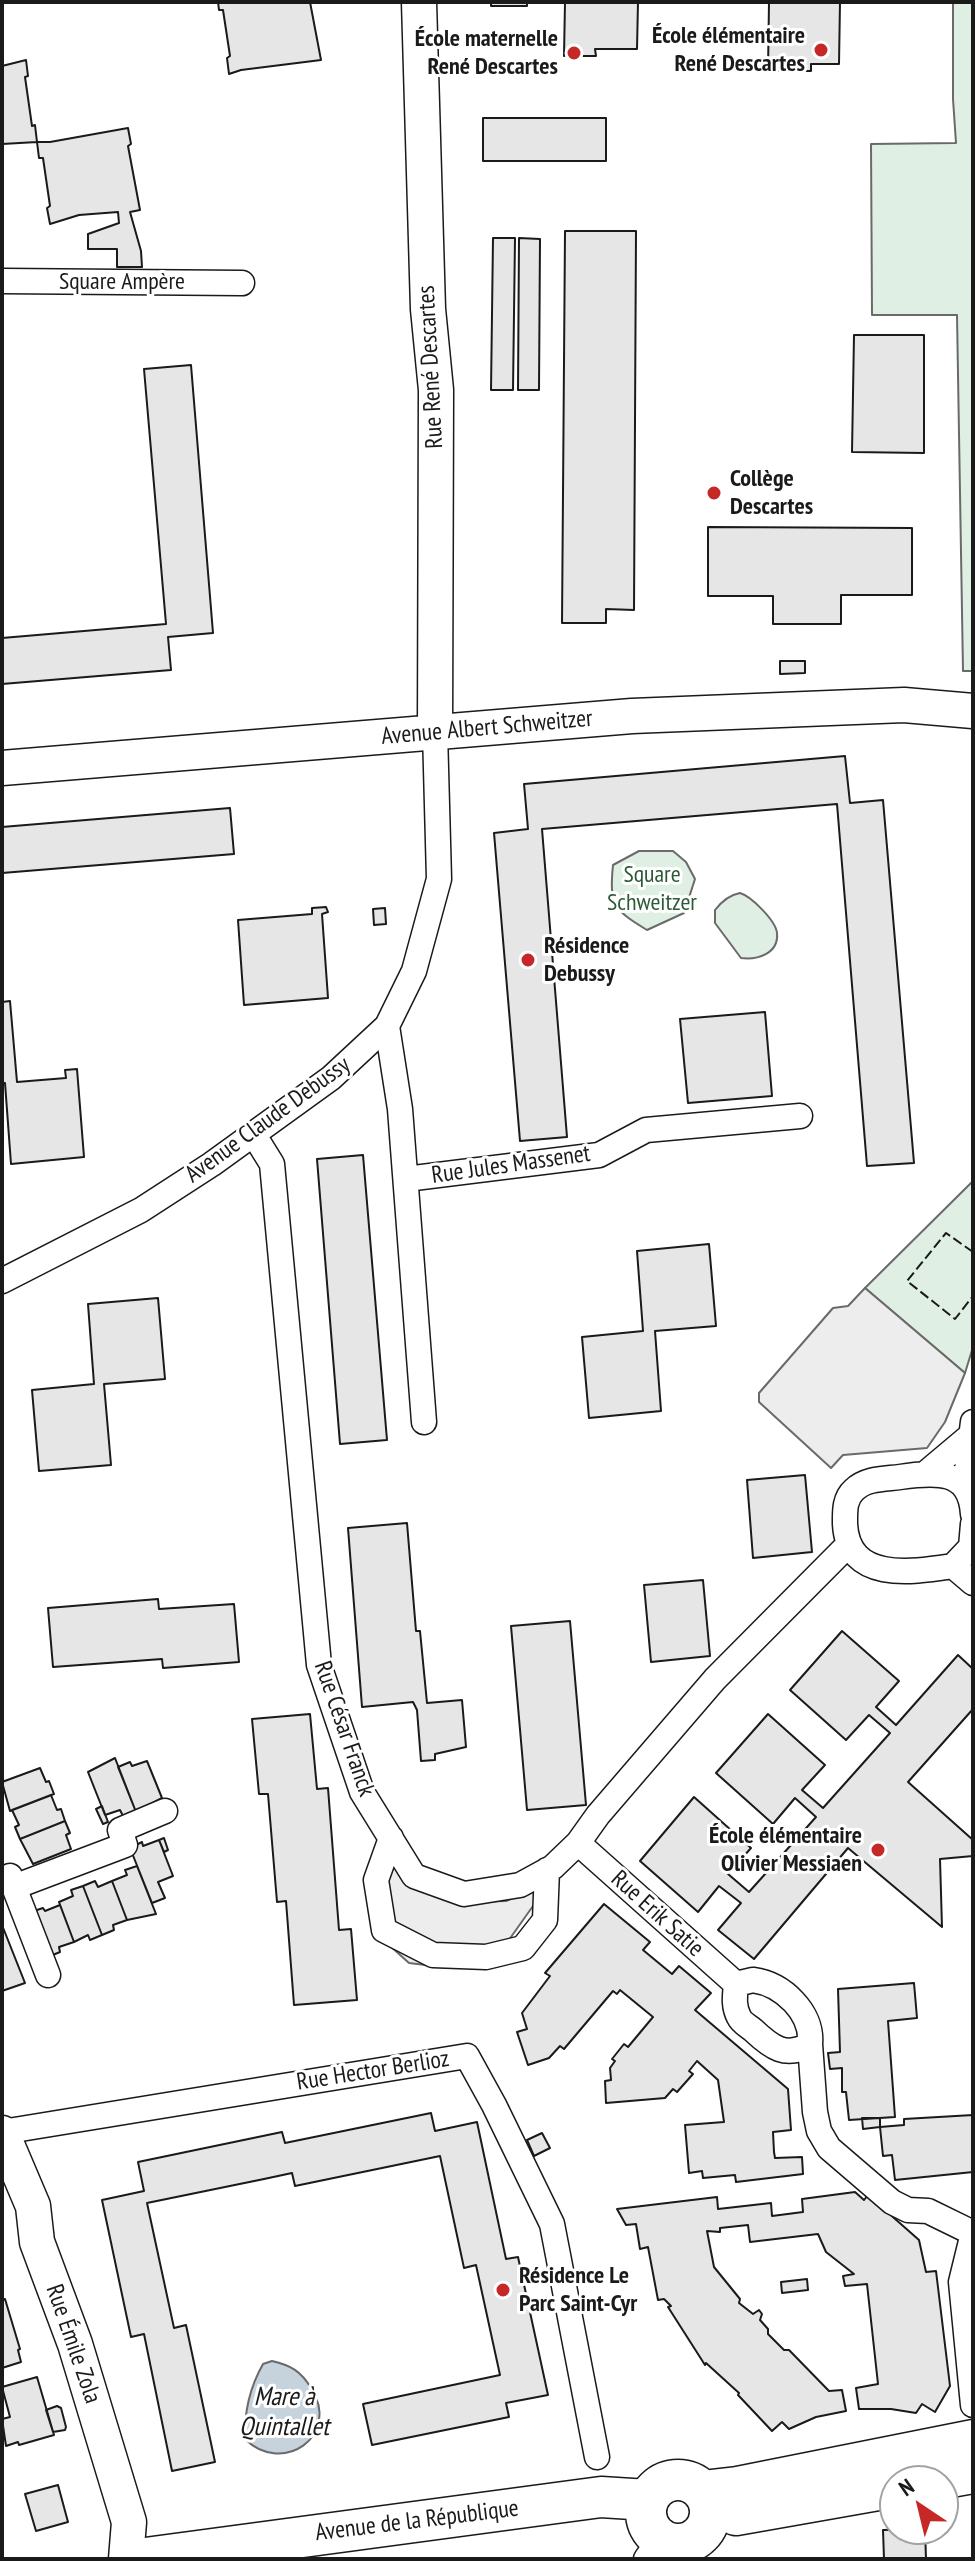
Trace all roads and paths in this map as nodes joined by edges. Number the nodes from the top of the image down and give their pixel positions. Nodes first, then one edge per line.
1 (419, 2) edge
2 (2, 281) edge
3 (242, 283) dead end
4 (973, 711) edge
5 (435, 732) junction
6 (2, 768) edge
7 (387, 1026) junction
8 (800, 1116) dead end
9 (254, 1135) junction
10 (406, 1179) junction
11 (2, 1281) edge
12 (424, 1422) dead end
13 (971, 1429) edge
14 (926, 1473) junction
15 (965, 1486) junction
16 (973, 1514) edge
17 (849, 1544) junction
18 (967, 1548) edge
19 (973, 1583) edge
20 (165, 1811) dead end
21 (391, 1838) junction
22 (578, 1843) junction
23 (547, 1870) junction
24 (7, 1874) edge
25 (48, 1975) dead end
26 (736, 1984) junction
27 (810, 2044) junction
28 (2, 2132) edge
29 (973, 2233) edge
30 (973, 2405) edge
31 (973, 2442) edge
32 (597, 2457) dead end
33 (879, 2490) edge
34 (848, 2495) junction
35 (648, 2500) junction
36 (706, 2505) junction
37 (653, 2549) edge
38 (126, 2559) edge
39 (138, 2559) edge

1 - 5 street, Rue René Descartes
2 - 3 street, Square Ampère
4 - 5 street, Avenue Albert Schweitzer
5 - 6 street, Avenue Albert Schweitzer
5 - 7 street, Avenue Claude Debussy
7 - 9 street, Avenue Claude Debussy
7 - 10 street, Rue Jules Massenet
8 - 10 street, Rue Jules Massenet
9 - 11 street, Avenue Claude Debussy
9 - 21 street, Rue César Franck
10 - 12 street, Rue Jules Massenet
13 - 14 street
13 - 15 street
14 - 15 street
14 - 17 street
15 - 16 street
17 - 18 street
17 - 22 street, Rue César Franck
18 - 19 street
20 - 24 street
21 - 23 street, Rue César Franck
21 - 23 street
22 - 23 street, Rue César Franck
22 - 26 street, Rue Erik Satie
24 - 25 street
26 - 27 street
26 - 27 street
27 - 29 street
28 - 32 street, Rue Hector Berlioz
28 - 38 street, Rue Émile Zola
29 - 30 street
31 - 34 main road
31 - 36 main road
33 - 34 main road
34 - 36 main road
35 - 36 main road
35 - 37 main road
35 - 39 main road, Avenue de la République
36 - 37 main road

